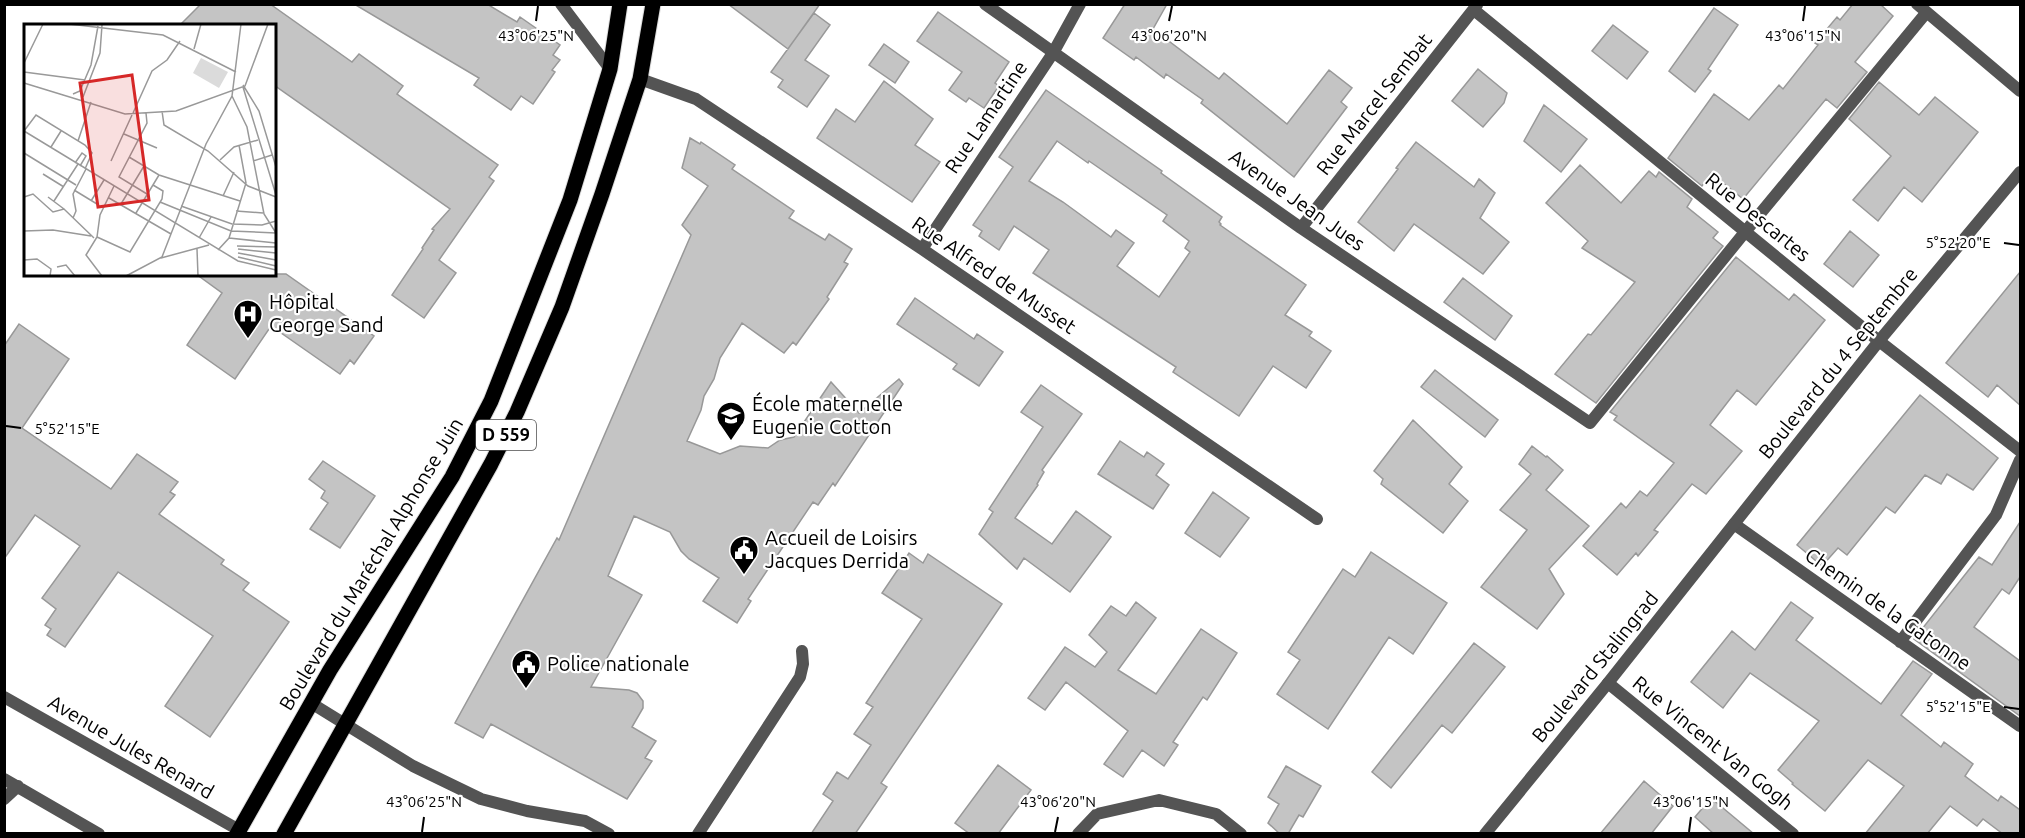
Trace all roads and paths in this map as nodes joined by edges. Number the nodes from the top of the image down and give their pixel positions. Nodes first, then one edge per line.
1 (561, 4) edge
2 (620, 4) edge
3 (653, 4) edge
4 (985, 4) edge
5 (1080, 4) edge
6 (1476, 7) edge
7 (1922, 8) edge
8 (1053, 53) junction
9 (610, 69) junction
10 (640, 79) junction
11 (2020, 91) edge
12 (2020, 172) edge
13 (1301, 228) junction
14 (1744, 232) junction
15 (921, 249) junction
16 (1879, 341) junction
17 (2020, 451) edge
18 (2020, 460) edge
19 (1317, 519) dead end
20 (1734, 524) junction
21 (1900, 642) junction
22 (802, 651) dead end
23 (1608, 682) junction
24 (4, 697) edge
25 (311, 703) junction
26 (345, 724) junction
27 (2020, 726) edge
28 (4, 779) edge
29 (18, 786) junction
30 (4, 799) edge
31 (238, 833) edge
32 (99, 834) edge
33 (284, 834) edge
34 (609, 834) edge
35 (698, 834) edge
36 (1078, 834) edge
37 (1241, 834) edge
38 (1485, 834) edge
39 (1793, 834) edge

1 - 9 street
2 - 9 main road, Boulevard du Maréchal Alphonse Juin / D 559
3 - 10 main road, D 559
4 - 8 street, Avenue Jean Jues
5 - 8 street, Rue Lamartine
6 - 13 street, Rue Marcel Sembat
6 - 14 street, Rue Descartes
7 - 11 street
7 - 14 street
8 - 13 street, Avenue Jean Jues
8 - 15 street, Rue Lamartine
9 - 25 main road, Boulevard du Maréchal Alphonse Juin / D 559
10 - 15 street, Rue Alfred de Musset
10 - 26 main road, D 559
12 - 16 street, Boulevard du 4 Septembre
13 - 14 street, Avenue Jean Jues
14 - 16 street, Rue Descartes
15 - 19 street, Rue Alfred de Musset
16 - 17 street, Rue Descartes
16 - 20 street, Boulevard du 4 Septembre
18 - 21 street
20 - 21 street, Chemin de la Gatonne
20 - 23 street, Boulevard Stalingrad
21 - 27 street, Chemin de la Gatonne
22 - 35 street
23 - 38 street, Boulevard Stalingrad
23 - 39 street, Rue Vincent Van Gogh
24 - 31 street, Avenue Jules Renard
25 - 26 street
25 - 31 main road, Boulevard du Maréchal Alphonse Juin / D 559
26 - 33 main road, D 559
26 - 34 street
28 - 29 street
29 - 30 street
29 - 32 street
36 - 37 street

